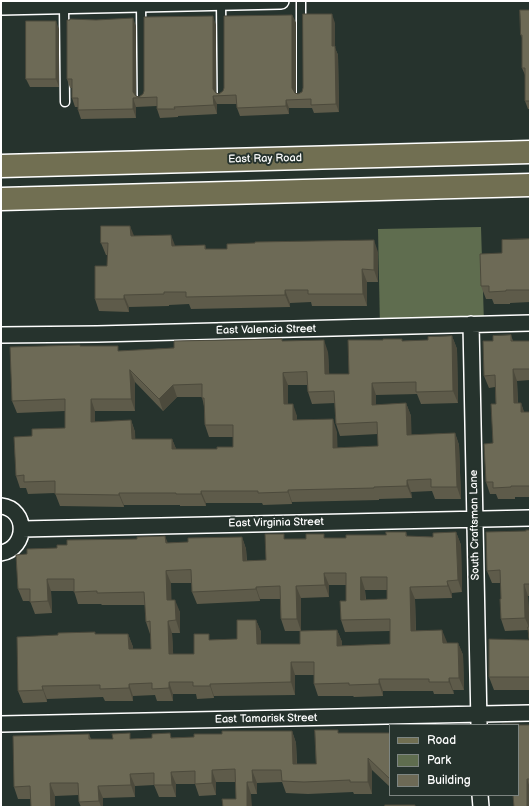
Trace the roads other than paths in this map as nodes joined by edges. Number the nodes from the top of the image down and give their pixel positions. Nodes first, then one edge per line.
1 (281, 1) edge
2 (301, 1) edge
3 (221, 2) junction
4 (68, 4) edge
5 (141, 4) junction
6 (1, 7) edge
7 (222, 97) edge
8 (301, 97) edge
9 (142, 100) edge
10 (65, 102) dead end
11 (530, 152) edge
12 (1, 166) edge
13 (530, 185) edge
14 (1, 199) edge
15 (530, 323) edge
16 (470, 324) junction
17 (1, 335) edge
18 (1, 506) edge
19 (530, 518) edge
20 (475, 519) junction
21 (22, 529) junction
22 (1, 553) edge
23 (530, 713) edge
24 (479, 720) edge
25 (1, 724) edge
26 (480, 796) edge
27 (481, 807) edge

1 - 3 street
2 - 8 lane
3 - 5 street
3 - 7 lane
4 - 5 street
4 - 6 street
4 - 10 lane
5 - 9 lane
11 - 12 main road, East Ray Road
13 - 14 main road
15 - 16 street, East Valencia Street
16 - 17 street, East Valencia Street
16 - 20 street, South Craftsman Lane
18 - 21 street
19 - 20 street, East Virginia Street
20 - 21 street, East Virginia Street
20 - 24 street, South Craftsman Lane
21 - 22 street
23 - 24 street, East Tamarisk Street
24 - 25 street, East Tamarisk Street
26 - 27 street

